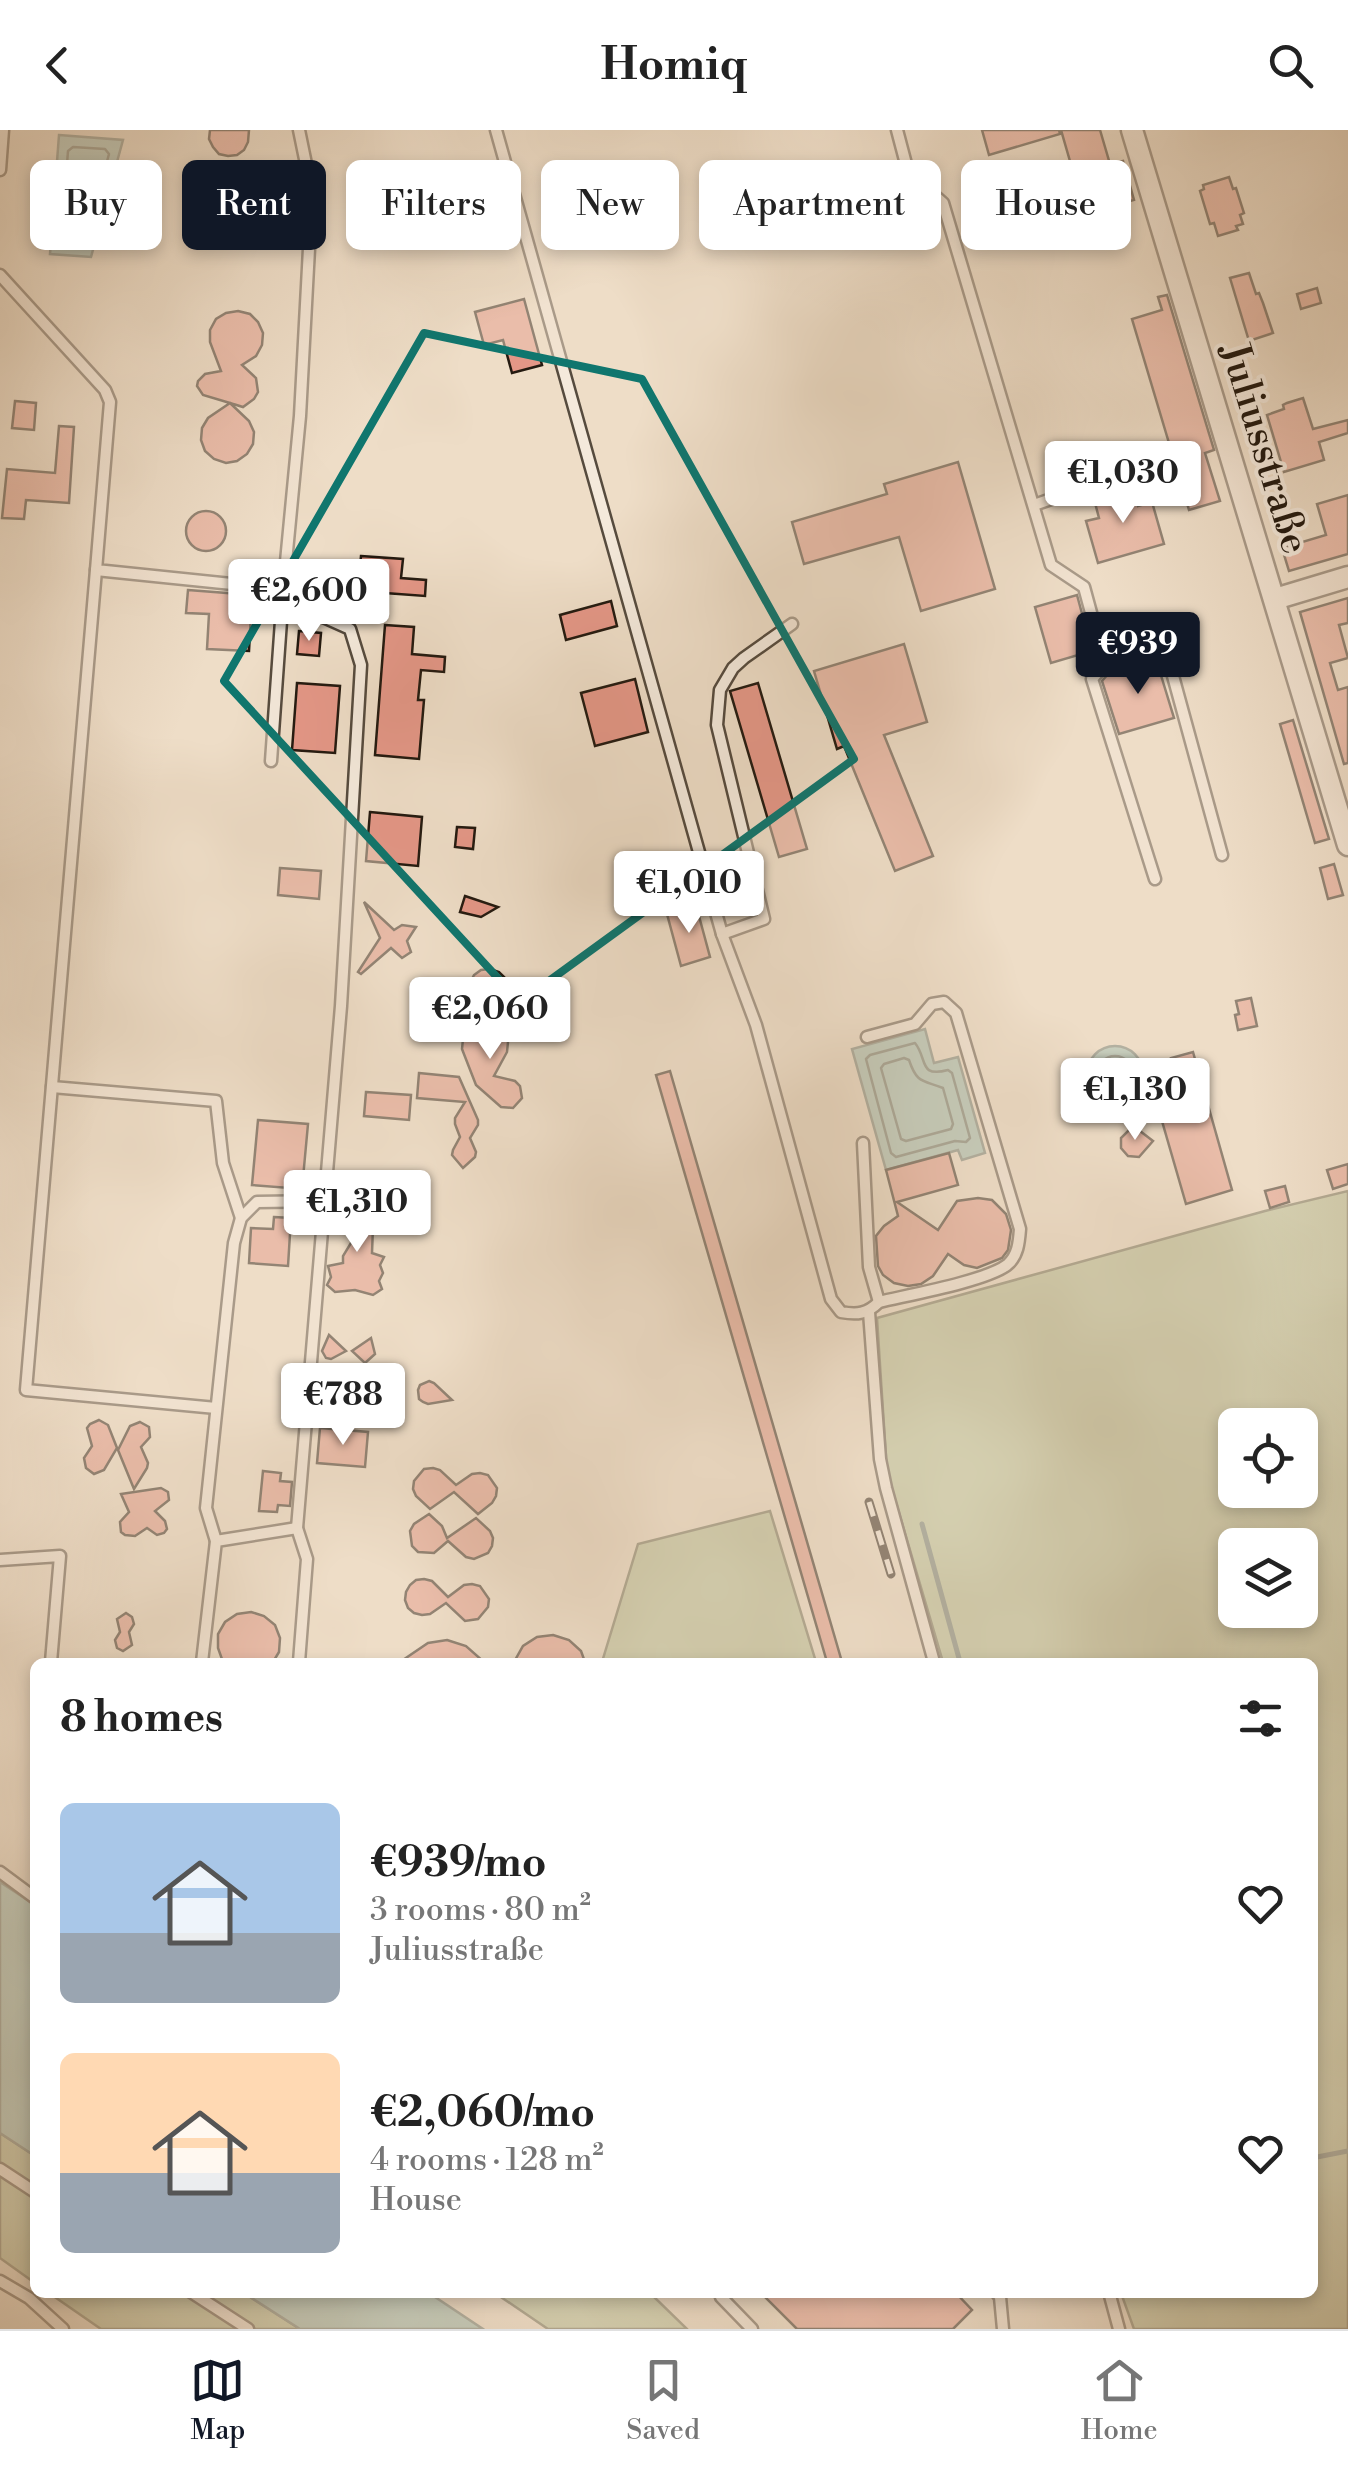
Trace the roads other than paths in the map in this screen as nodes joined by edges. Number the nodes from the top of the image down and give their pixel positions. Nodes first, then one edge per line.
1 (3, 130) edge
2 (299, 130) edge
3 (496, 130) edge
4 (897, 130) edge
5 (1132, 130) edge
6 (0, 170) edge
7 (0, 275) edge
8 (1154, 463) dead end
9 (1034, 505) junction
10 (96, 570) junction
11 (1348, 577) edge
12 (283, 592) junction
13 (1275, 599) junction
14 (792, 624) dead end
15 (1105, 664) junction
16 (271, 761) dead end
17 (1338, 774) edge
18 (1348, 844) edge
19 (1222, 855) dead end
20 (1155, 879) dead end
21 (722, 934) junction
22 (866, 1037) dead end
23 (52, 1087) junction
24 (863, 1143) dead end
25 (325, 1202) junction
26 (241, 1218) junction
27 (879, 1302) junction
28 (870, 1312) junction
29 (216, 1408) junction
30 (297, 1528) junction
31 (216, 1542) junction
32 (0, 1560) edge
33 (51, 1658) edge
34 (202, 1658) edge
35 (298, 1658) edge
36 (933, 1658) edge
37 (0, 1872) edge
38 (30, 1894) edge
39 (0, 2169) edge
40 (30, 2189) edge
41 (0, 2282) edge
42 (200, 2298) edge
43 (722, 2298) edge
44 (1000, 2298) edge
45 (1111, 2298) edge
46 (62, 2329) edge
47 (248, 2329) edge
48 (752, 2329) edge
49 (1003, 2329) edge
50 (1119, 2329) edge

1 - 6 lane
2 - 12 lane
3 - 21 lane
4 - 9 lane
5 - 13 street, Juliusstraße
7 - 10 lane
8 - 9 lane
9 - 15 lane
10 - 12 lane
10 - 23 lane
11 - 13 street
12 - 16 lane
12 - 25 lane
13 - 17 street, Juliusstraße
14 - 21 lane
15 - 19 lane
15 - 20 lane
17 - 18 street, Juliusstraße
21 - 28 lane
22 - 27 lane
23 - 26 lane
23 - 29 lane
24 - 27 lane
25 - 26 lane
25 - 30 lane
26 - 29 lane
27 - 28 lane
28 - 36 lane
29 - 31 lane
30 - 31 lane
30 - 35 lane
31 - 34 lane
32 - 33 lane
37 - 38 lane
39 - 40 lane
41 - 46 lane
42 - 47 lane
43 - 48 lane
44 - 49 lane
45 - 50 lane

